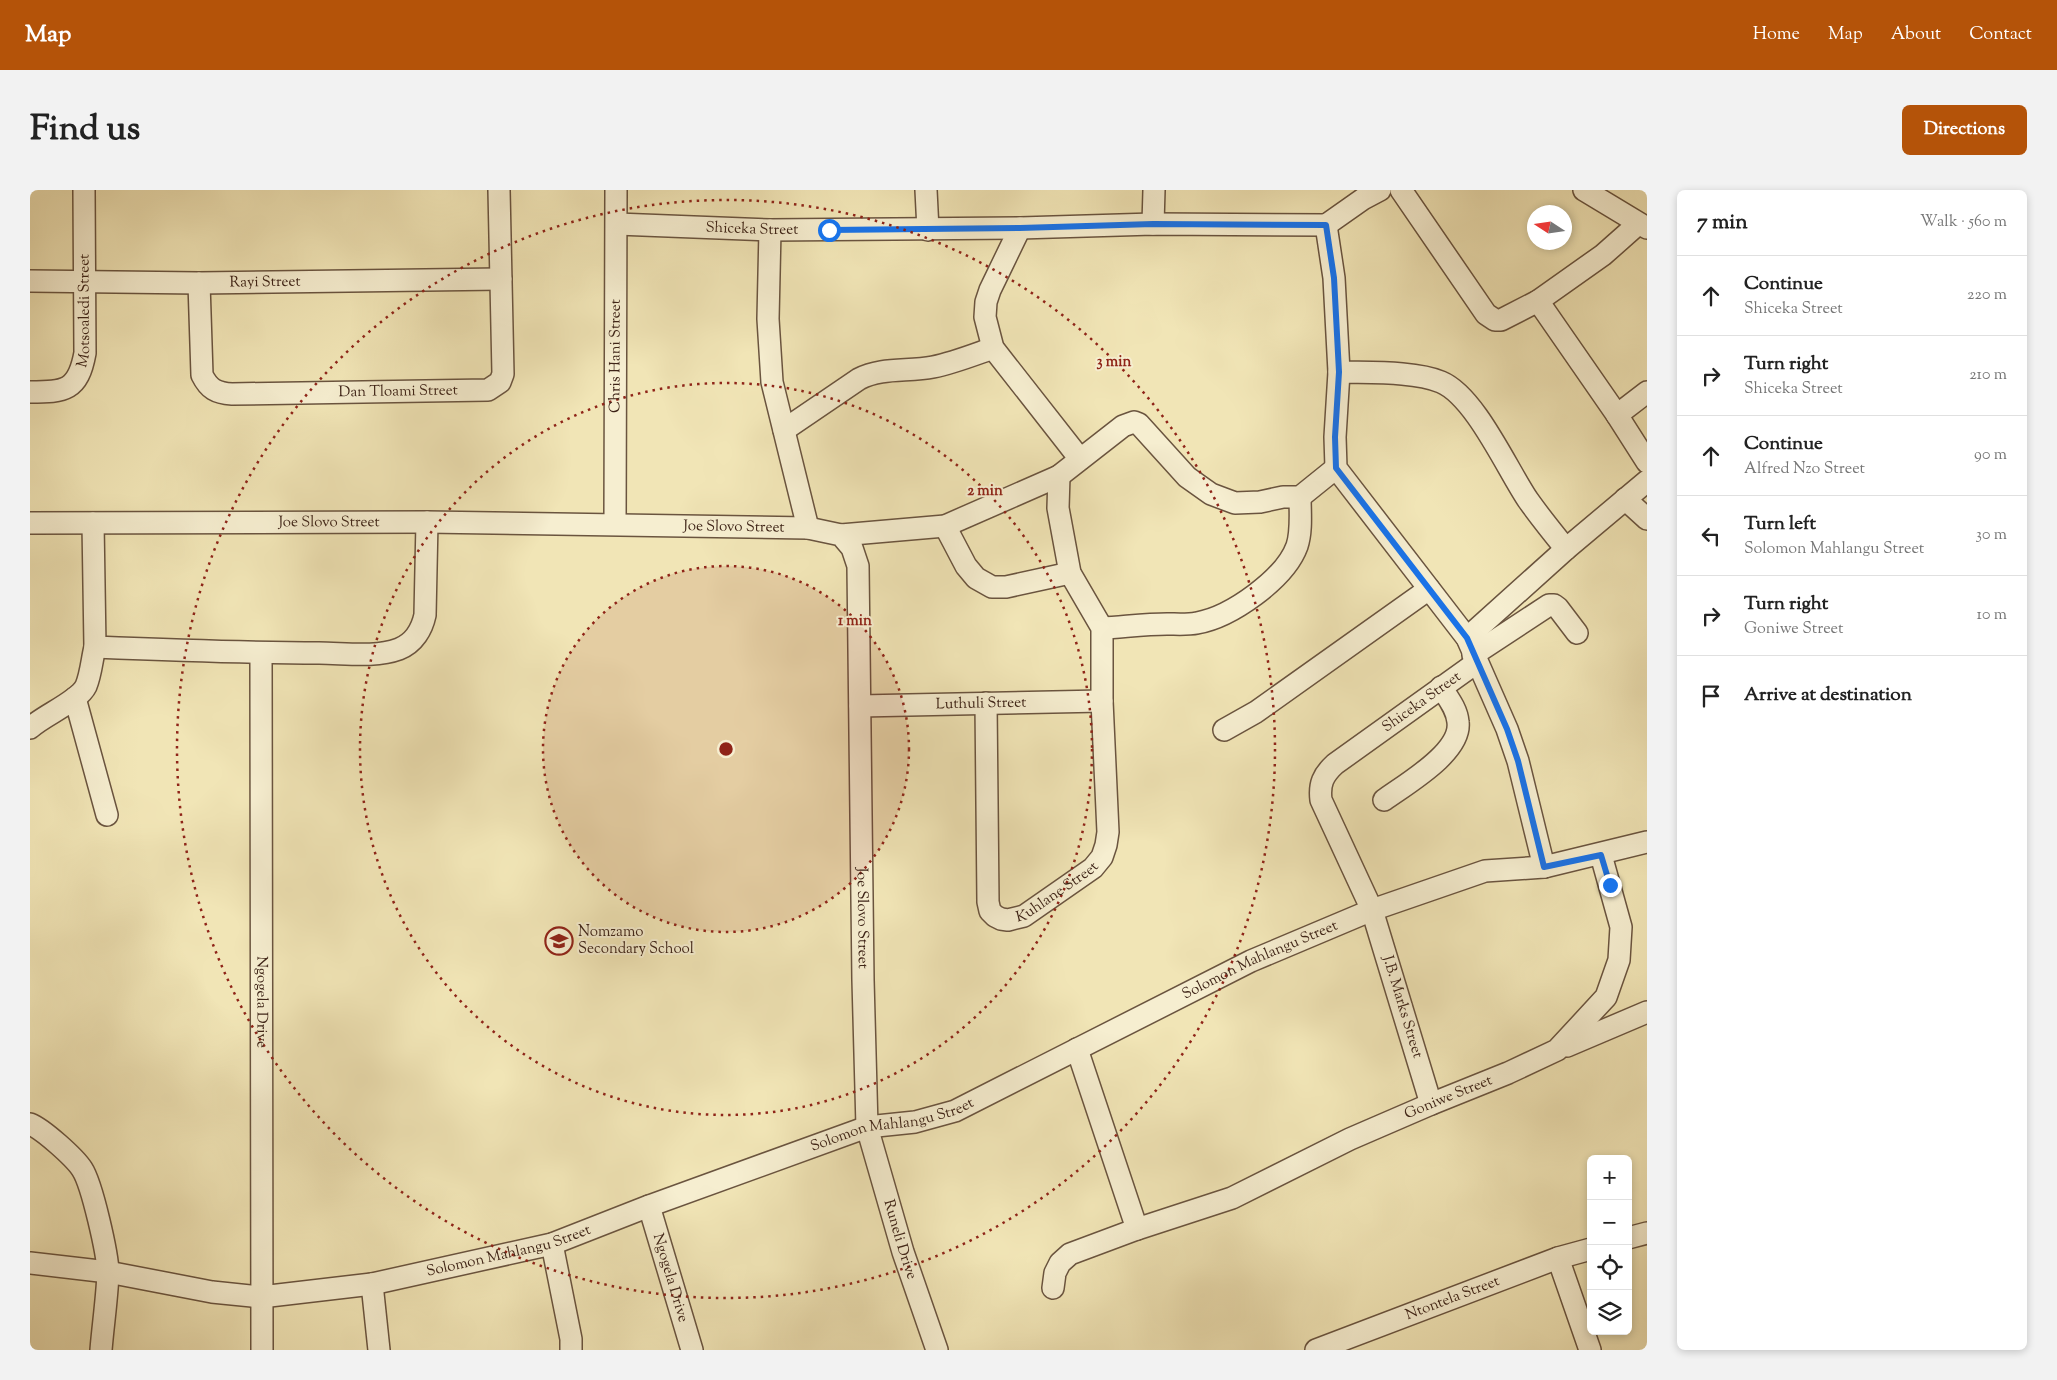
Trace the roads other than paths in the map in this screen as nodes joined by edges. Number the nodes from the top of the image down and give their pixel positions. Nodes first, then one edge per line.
1 (84, 190) edge
2 (499, 190) edge
3 (616, 190) edge
4 (926, 190) edge
5 (1154, 190) edge
6 (1380, 190) edge
7 (1401, 190) edge
8 (1597, 194) edge
9 (617, 224) junction
10 (1153, 224) junction
11 (1326, 225) junction
12 (1643, 226) edge
13 (1020, 228) junction
14 (770, 230) junction
15 (928, 230) junction
16 (501, 279) junction
17 (30, 281) edge
18 (85, 282) junction
19 (199, 283) junction
20 (1538, 301) junction
21 (993, 348) junction
22 (1339, 372) junction
23 (30, 392) edge
24 (1647, 392) edge
25 (1617, 415) junction
26 (784, 430) junction
27 (1080, 459) junction
28 (1647, 462) edge
29 (1336, 468) junction
30 (1059, 476) junction
31 (1647, 481) edge
32 (1300, 497) junction
33 (1625, 499) junction
34 (1647, 519) edge
35 (427, 522) junction
36 (30, 523) edge
37 (93, 523) junction
38 (615, 524) junction
39 (945, 526) junction
40 (808, 528) junction
41 (841, 535) junction
42 (1566, 549) junction
43 (1070, 573) junction
44 (1429, 589) junction
45 (1102, 628) junction
46 (1577, 633) dead end
47 (95, 647) junction
48 (1472, 652) junction
49 (261, 653) junction
50 (1441, 687) junction
51 (75, 698) junction
52 (1102, 701) junction
53 (986, 703) junction
54 (860, 706) junction
55 (30, 728) edge
56 (1224, 730) dead end
57 (1384, 800) dead end
58 (107, 814) dead end
59 (1647, 842) edge
60 (1601, 855) junction
61 (1544, 867) junction
62 (1372, 910) junction
63 (1647, 1012) edge
64 (1077, 1049) junction
65 (1557, 1050) junction
66 (1431, 1104) junction
67 (30, 1124) edge
68 (867, 1127) junction
69 (649, 1206) junction
70 (1137, 1229) junction
71 (1647, 1233) edge
72 (1632, 1237) edge
73 (552, 1244) junction
74 (1587, 1250) edge
75 (1558, 1258) junction
76 (30, 1263) edge
77 (108, 1272) junction
78 (372, 1284) junction
79 (1053, 1288) dead end
80 (261, 1297) junction
81 (101, 1350) edge
82 (262, 1350) edge
83 (379, 1350) edge
84 (570, 1350) edge
85 (692, 1350) edge
86 (937, 1350) edge
87 (1316, 1350) edge
88 (1590, 1350) edge

1 - 18 street, Motsoaledi Street
2 - 16 street, Dan Tloami Street
3 - 9 street, Chris Hani Street
4 - 15 street
5 - 10 street
6 - 11 street
7 - 20 street
8 - 12 street
9 - 14 street, Shiceka Street
9 - 38 street, Chris Hani Street
10 - 11 street, Shiceka Street
10 - 13 street, Shiceka Street
11 - 22 street
12 - 20 street
13 - 15 street, Shiceka Street
13 - 21 street
14 - 15 street, Shiceka Street
14 - 26 street
16 - 19 street, Rayi Street
16 - 19 street, Dan Tloami Street
17 - 18 street, Rayi Street
18 - 19 street, Rayi Street
18 - 23 street, Motsoaledi Street
20 - 25 street
21 - 26 street
21 - 27 street
22 - 29 street
22 - 42 street
24 - 25 street
25 - 28 street
26 - 40 street
27 - 30 street
27 - 32 street
29 - 32 street
29 - 44 street
30 - 39 street
30 - 43 street
31 - 33 street
32 - 45 street
33 - 34 street
33 - 42 street
35 - 37 street, Joe Slovo Street
35 - 38 street, Joe Slovo Street
35 - 49 street
36 - 37 street, Joe Slovo Street
37 - 47 street
38 - 40 street, Joe Slovo Street
39 - 41 street
39 - 43 street
40 - 41 street, Joe Slovo Street
41 - 54 street, Joe Slovo Street
42 - 48 street
43 - 45 street
44 - 48 street
44 - 56 street
45 - 52 street, Kuhlane Street
46 - 48 street
47 - 49 street
47 - 51 street
48 - 50 street, Shiceka Street
48 - 61 street
49 - 80 street, Ngogela Drive
50 - 57 street
50 - 62 street, Shiceka Street
51 - 55 street
51 - 58 street
52 - 53 street, Luthuli Street
52 - 53 street, Kuhlane Street
53 - 54 street, Luthuli Street
54 - 68 street, Joe Slovo Street
59 - 60 street, Solomon Mahlangu Street
60 - 61 street, Solomon Mahlangu Street
60 - 65 street, Goniwe Street
61 - 62 street, Solomon Mahlangu Street
62 - 64 street, Solomon Mahlangu Street
62 - 66 street, J.B. Marks Street
63 - 65 street
64 - 68 street, Solomon Mahlangu Street
64 - 70 street
65 - 66 street, Goniwe Street
66 - 70 street, Goniwe Street
67 - 77 street
68 - 69 street, Solomon Mahlangu Street
68 - 86 street, Runeli Drive
69 - 73 street, Solomon Mahlangu Street
69 - 85 street, Ngogela Drive
70 - 79 street, Goniwe Street
71 - 72 street
73 - 78 street, Solomon Mahlangu Street
73 - 84 street
74 - 75 street, Ntontela Street
75 - 87 street, Ntontela Street
75 - 88 street
76 - 77 street, Solomon Mahlangu Street
77 - 80 street, Solomon Mahlangu Street
77 - 81 street
78 - 80 street, Solomon Mahlangu Street
78 - 83 street
80 - 82 street, Ngogela Drive

